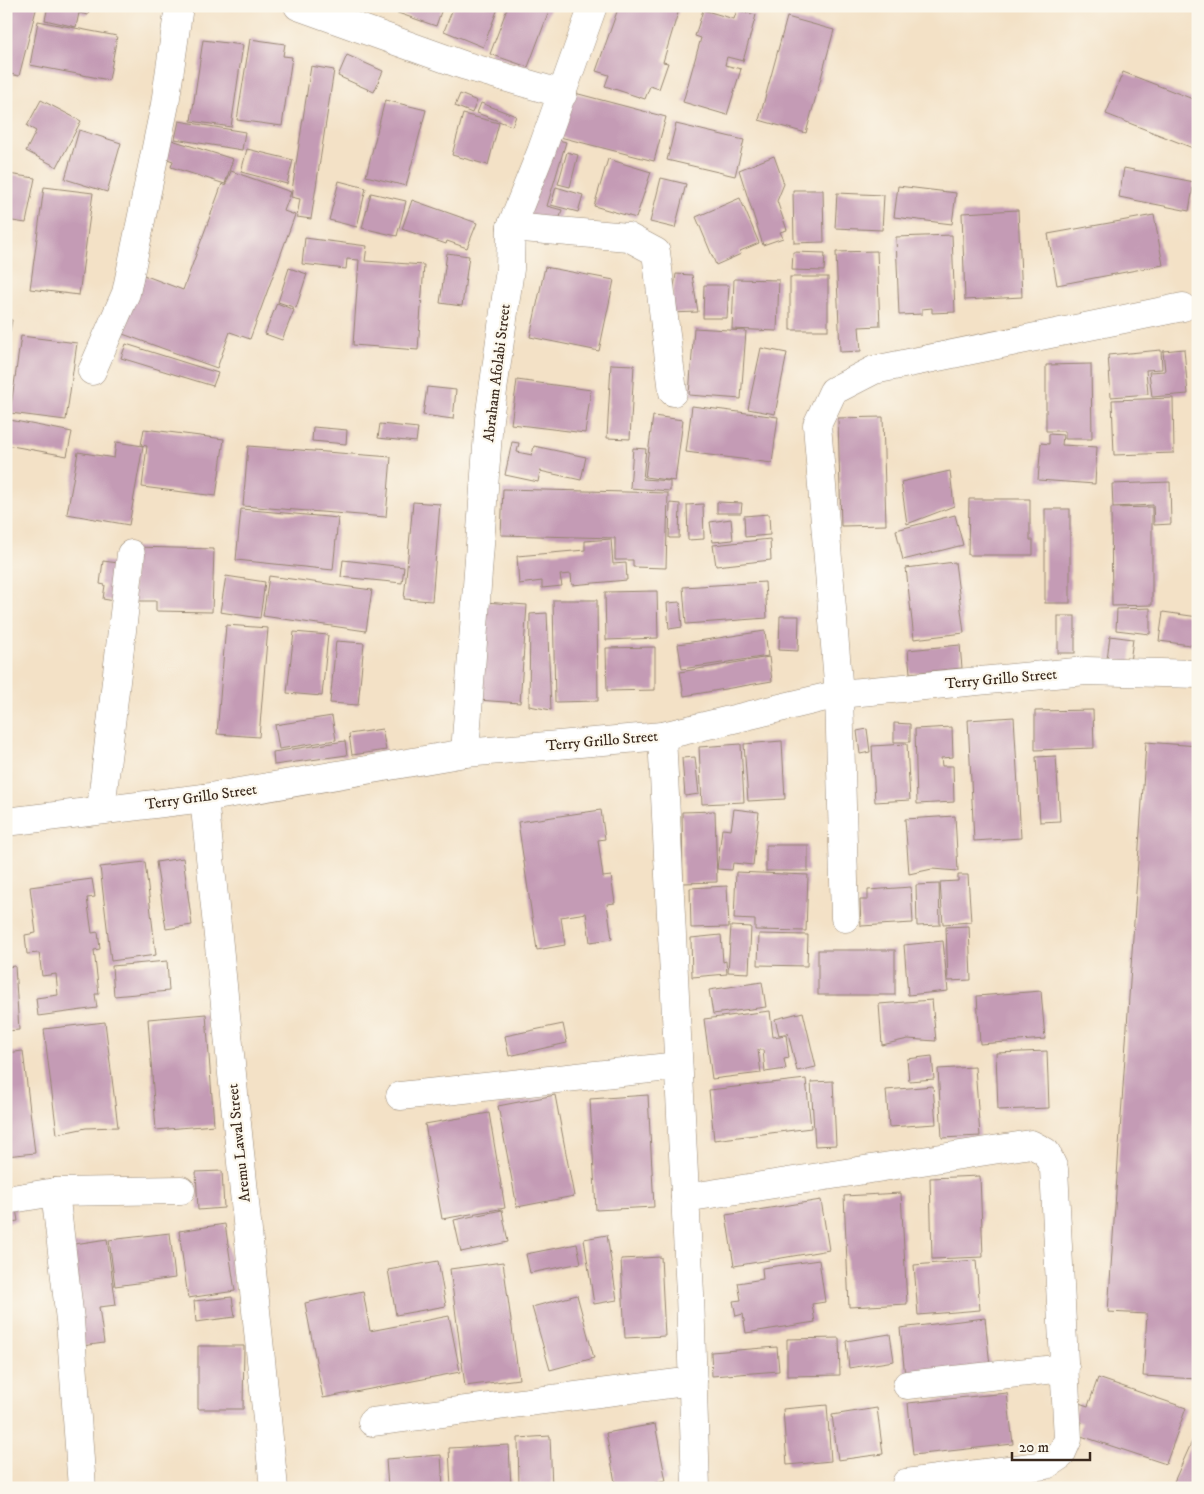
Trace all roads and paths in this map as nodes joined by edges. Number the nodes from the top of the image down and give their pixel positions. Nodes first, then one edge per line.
1 (179, 6) edge
2 (298, 6) edge
3 (592, 6) edge
4 (562, 94) junction
5 (511, 227) junction
6 (1183, 307) dead end
7 (92, 371) dead end
8 (673, 392) dead end
9 (131, 554) dead end
10 (1198, 674) edge
11 (839, 694) junction
12 (662, 736) junction
13 (465, 753) junction
14 (204, 798) junction
15 (101, 810) junction
16 (6, 822) edge
17 (845, 918) dead end
18 (678, 1066) junction
19 (400, 1096) dead end
20 (181, 1190) dead end
21 (55, 1192) junction
22 (685, 1198) junction
23 (6, 1200) edge
24 (1065, 1368) junction
25 (693, 1382) junction
26 (907, 1386) dead end
27 (372, 1422) dead end
28 (906, 1483) dead end
29 (76, 1488) edge
30 (82, 1488) edge
31 (274, 1488) edge
32 (696, 1488) edge

1 - 7 street
2 - 4 street
3 - 4 street, Abraham Afolabi Street
4 - 5 street, Abraham Afolabi Street
5 - 8 street
5 - 13 street, Abraham Afolabi Street
6 - 11 street
9 - 15 street
10 - 11 street, Terry Grillo Street
11 - 12 street, Terry Grillo Street
11 - 17 street
12 - 13 street, Terry Grillo Street
12 - 18 street
13 - 14 street, Terry Grillo Street
14 - 15 street, Terry Grillo Street
14 - 31 street, Aremu Lawal Street
15 - 16 street, Terry Grillo Street
18 - 19 street
18 - 22 street
20 - 21 street
21 - 23 street
21 - 30 street
22 - 24 street
22 - 25 street
24 - 26 street
24 - 28 street
25 - 27 street
25 - 32 street
29 - 30 street

